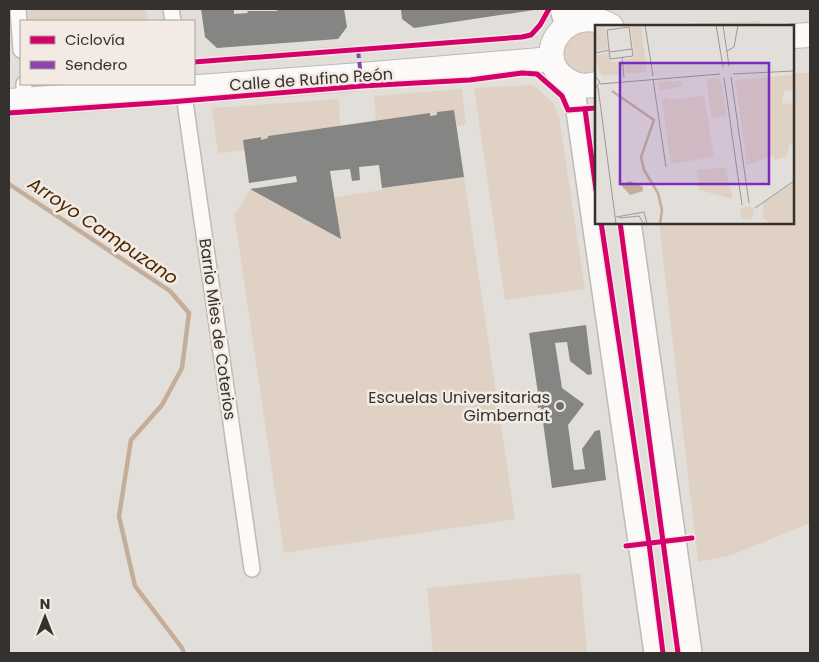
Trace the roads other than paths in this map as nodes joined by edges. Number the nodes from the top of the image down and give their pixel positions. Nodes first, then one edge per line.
1 (18, 9) edge
2 (563, 16) edge
3 (604, 18) edge
4 (20, 36) edge
5 (794, 36) edge
6 (810, 36) edge
7 (810, 48) edge
8 (794, 49) edge
9 (552, 54) junction
10 (195, 81) edge
11 (573, 83) junction
12 (595, 84) edge
13 (54, 85) edge
14 (112, 85) edge
15 (190, 85) edge
16 (16, 90) edge
17 (630, 224) edge
18 (252, 569) dead end
19 (655, 653) edge
20 (691, 653) edge

1 - 4 street
2 - 3 main road
2 - 9 main road
5 - 6 main road
7 - 8 main road
9 - 10 main road, Calle de Rufino Peón
9 - 11 main road
11 - 12 main road
11 - 19 main road
13 - 16 main road, Calle de Rufino Peón
14 - 16 main road, Calle de Rufino Peón
15 - 18 street, Barrio Mies de Coterios
17 - 20 main road

